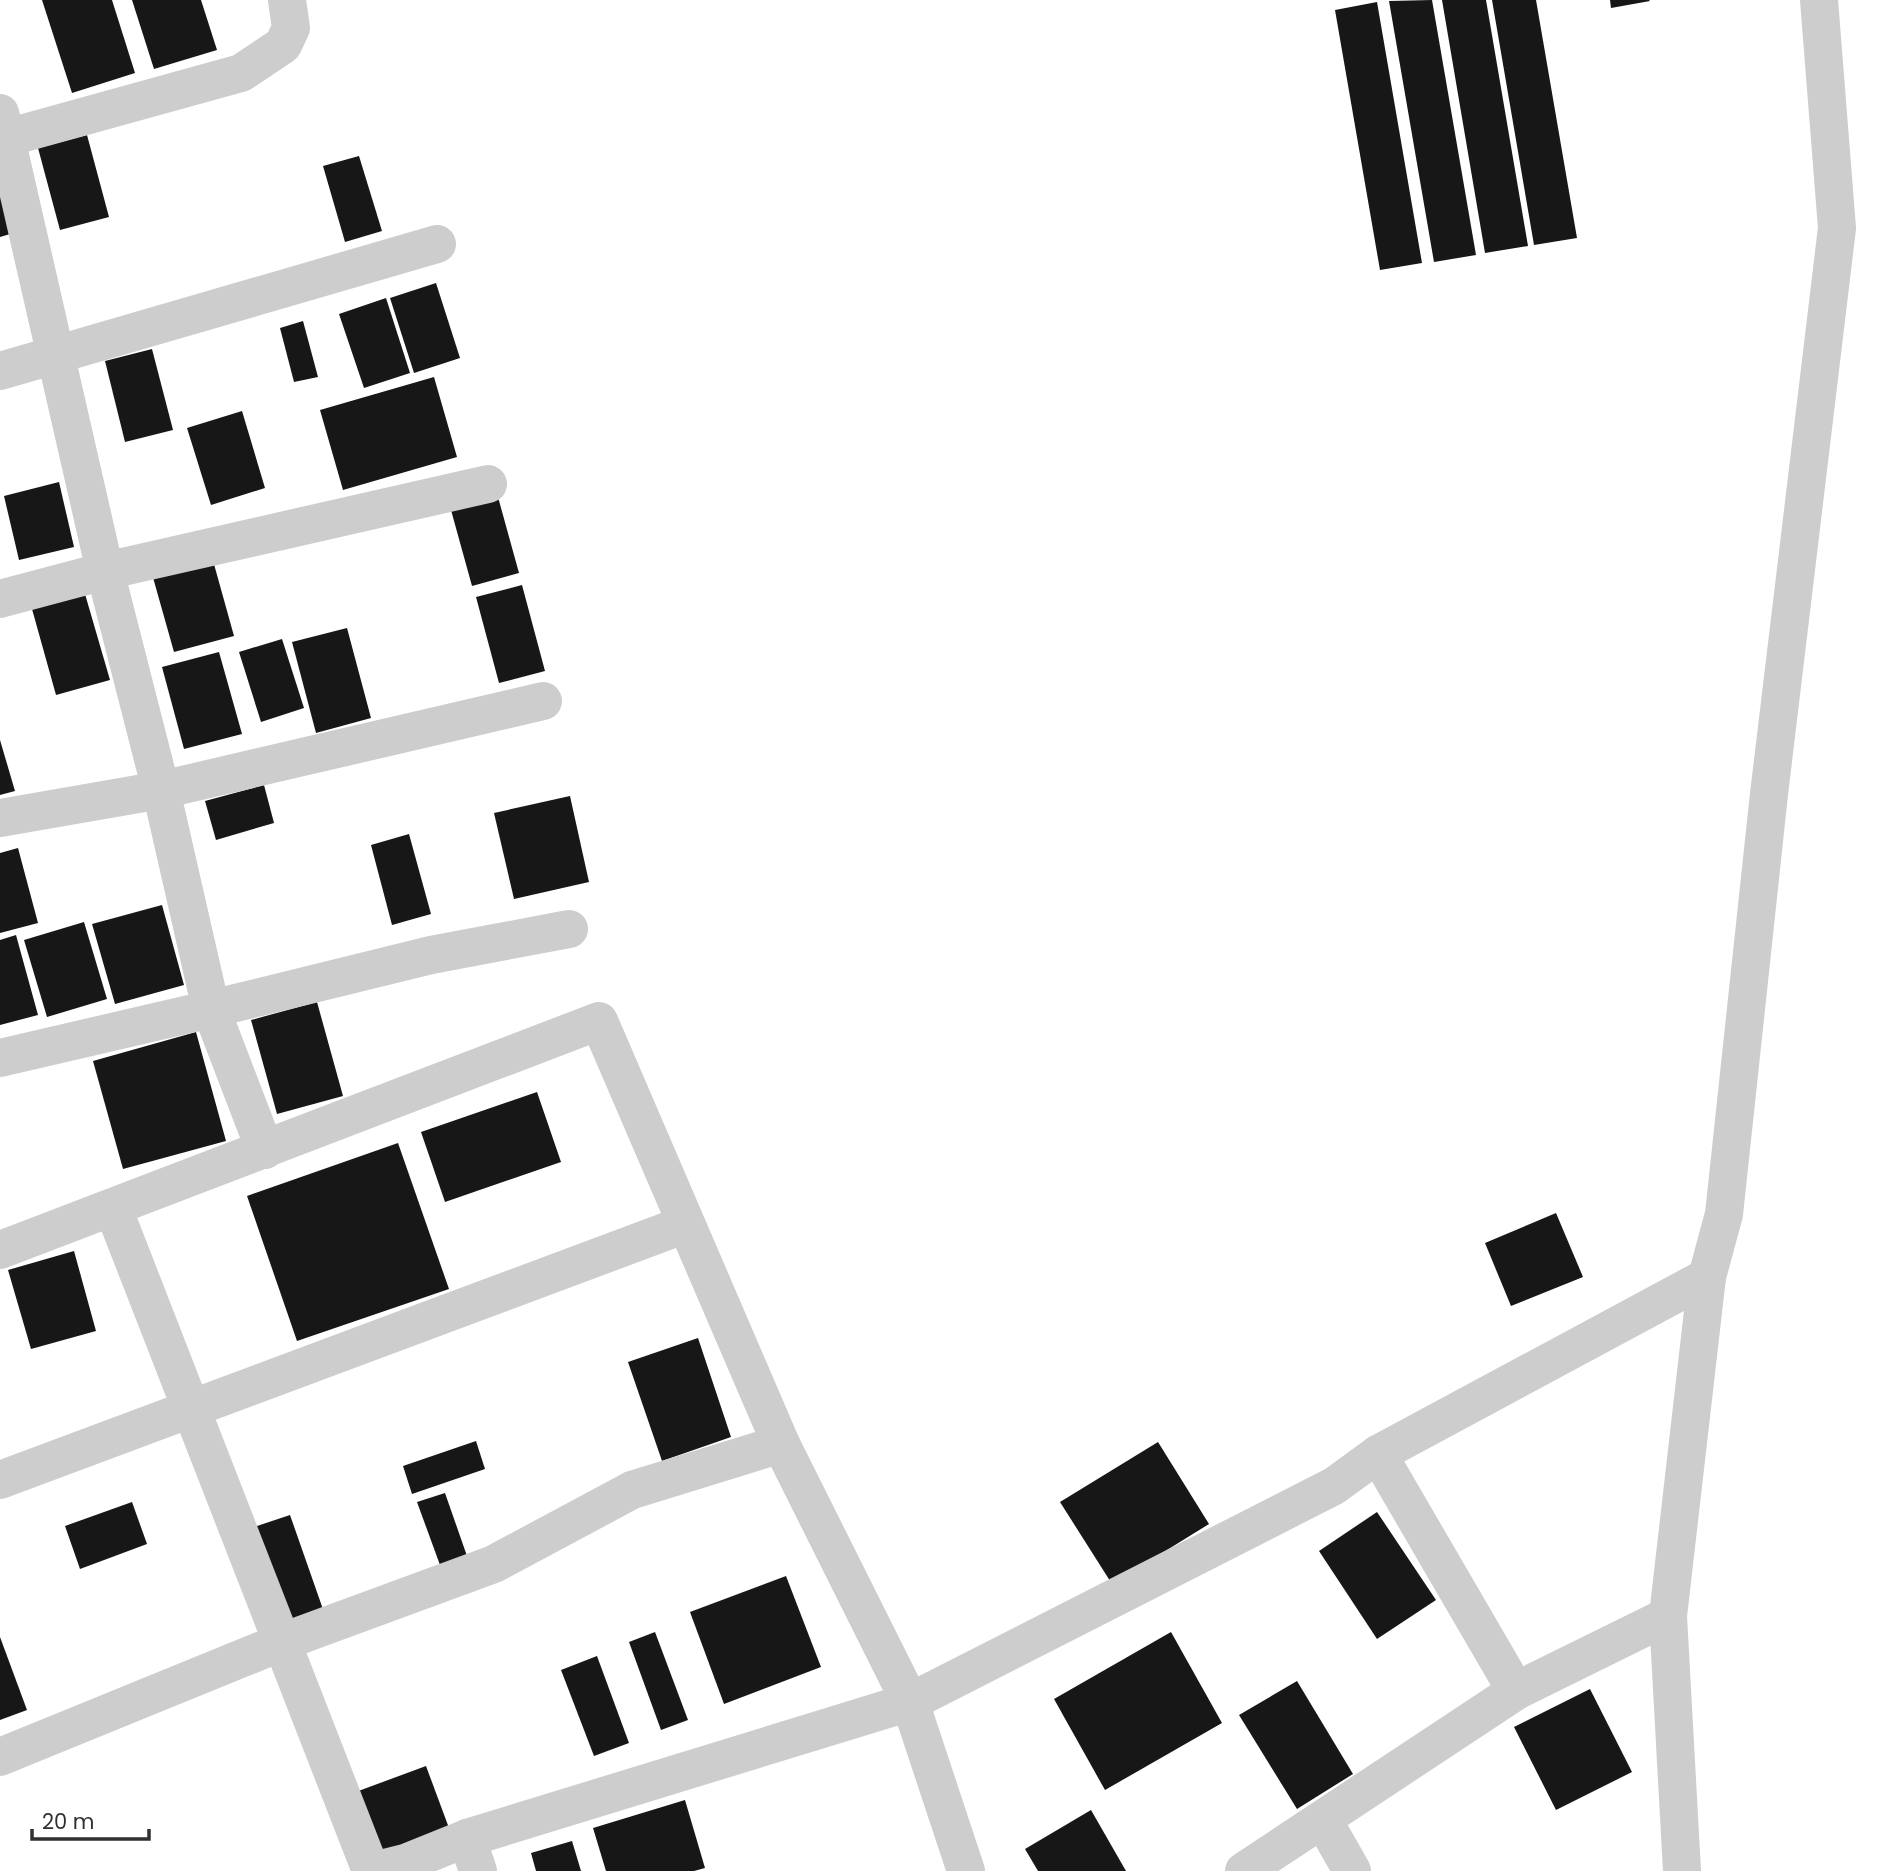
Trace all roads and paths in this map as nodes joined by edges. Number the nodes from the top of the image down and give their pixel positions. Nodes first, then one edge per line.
1 (287, 0) edge
2 (1819, 0) edge
3 (2, 130) edge
4 (437, 244) dead end
5 (56, 356) junction
6 (0, 371) edge
7 (488, 484) dead end
8 (105, 572) junction
9 (0, 599) edge
10 (543, 701) dead end
11 (161, 790) junction
12 (0, 818) edge
13 (569, 929) dead end
14 (211, 1009) junction
15 (0, 1058) edge
16 (265, 1150) junction
17 (113, 1208) junction
18 (686, 1224) junction
19 (0, 1250) edge
20 (1707, 1277) junction
21 (191, 1407) junction
22 (781, 1444) junction
23 (1378, 1454) junction
24 (0, 1480) edge
25 (1668, 1616) junction
26 (282, 1642) junction
27 (1516, 1691) junction
28 (910, 1703) junction
29 (0, 1757) edge
30 (1323, 1819) junction
31 (472, 1854) edge
32 (372, 1871) edge
33 (966, 1871) edge
34 (1244, 1871) edge
35 (1352, 1871) edge
36 (1682, 1871) edge

1 - 3 street
2 - 20 street
3 - 5 street
4 - 5 street
5 - 6 street
5 - 8 street
7 - 8 street
8 - 9 street
8 - 11 street
10 - 11 street
11 - 12 street
11 - 14 street
13 - 14 street
14 - 15 street
14 - 16 street
16 - 17 street
16 - 18 street
17 - 19 street
17 - 21 street
18 - 21 street
18 - 22 street
20 - 23 street
20 - 25 street
21 - 24 street
21 - 26 street
22 - 26 street
22 - 28 street
23 - 27 street
23 - 28 street
25 - 27 street
25 - 36 street
26 - 29 street
26 - 32 street
27 - 30 street
28 - 31 street
28 - 33 street
30 - 34 street
30 - 35 street
31 - 32 street

